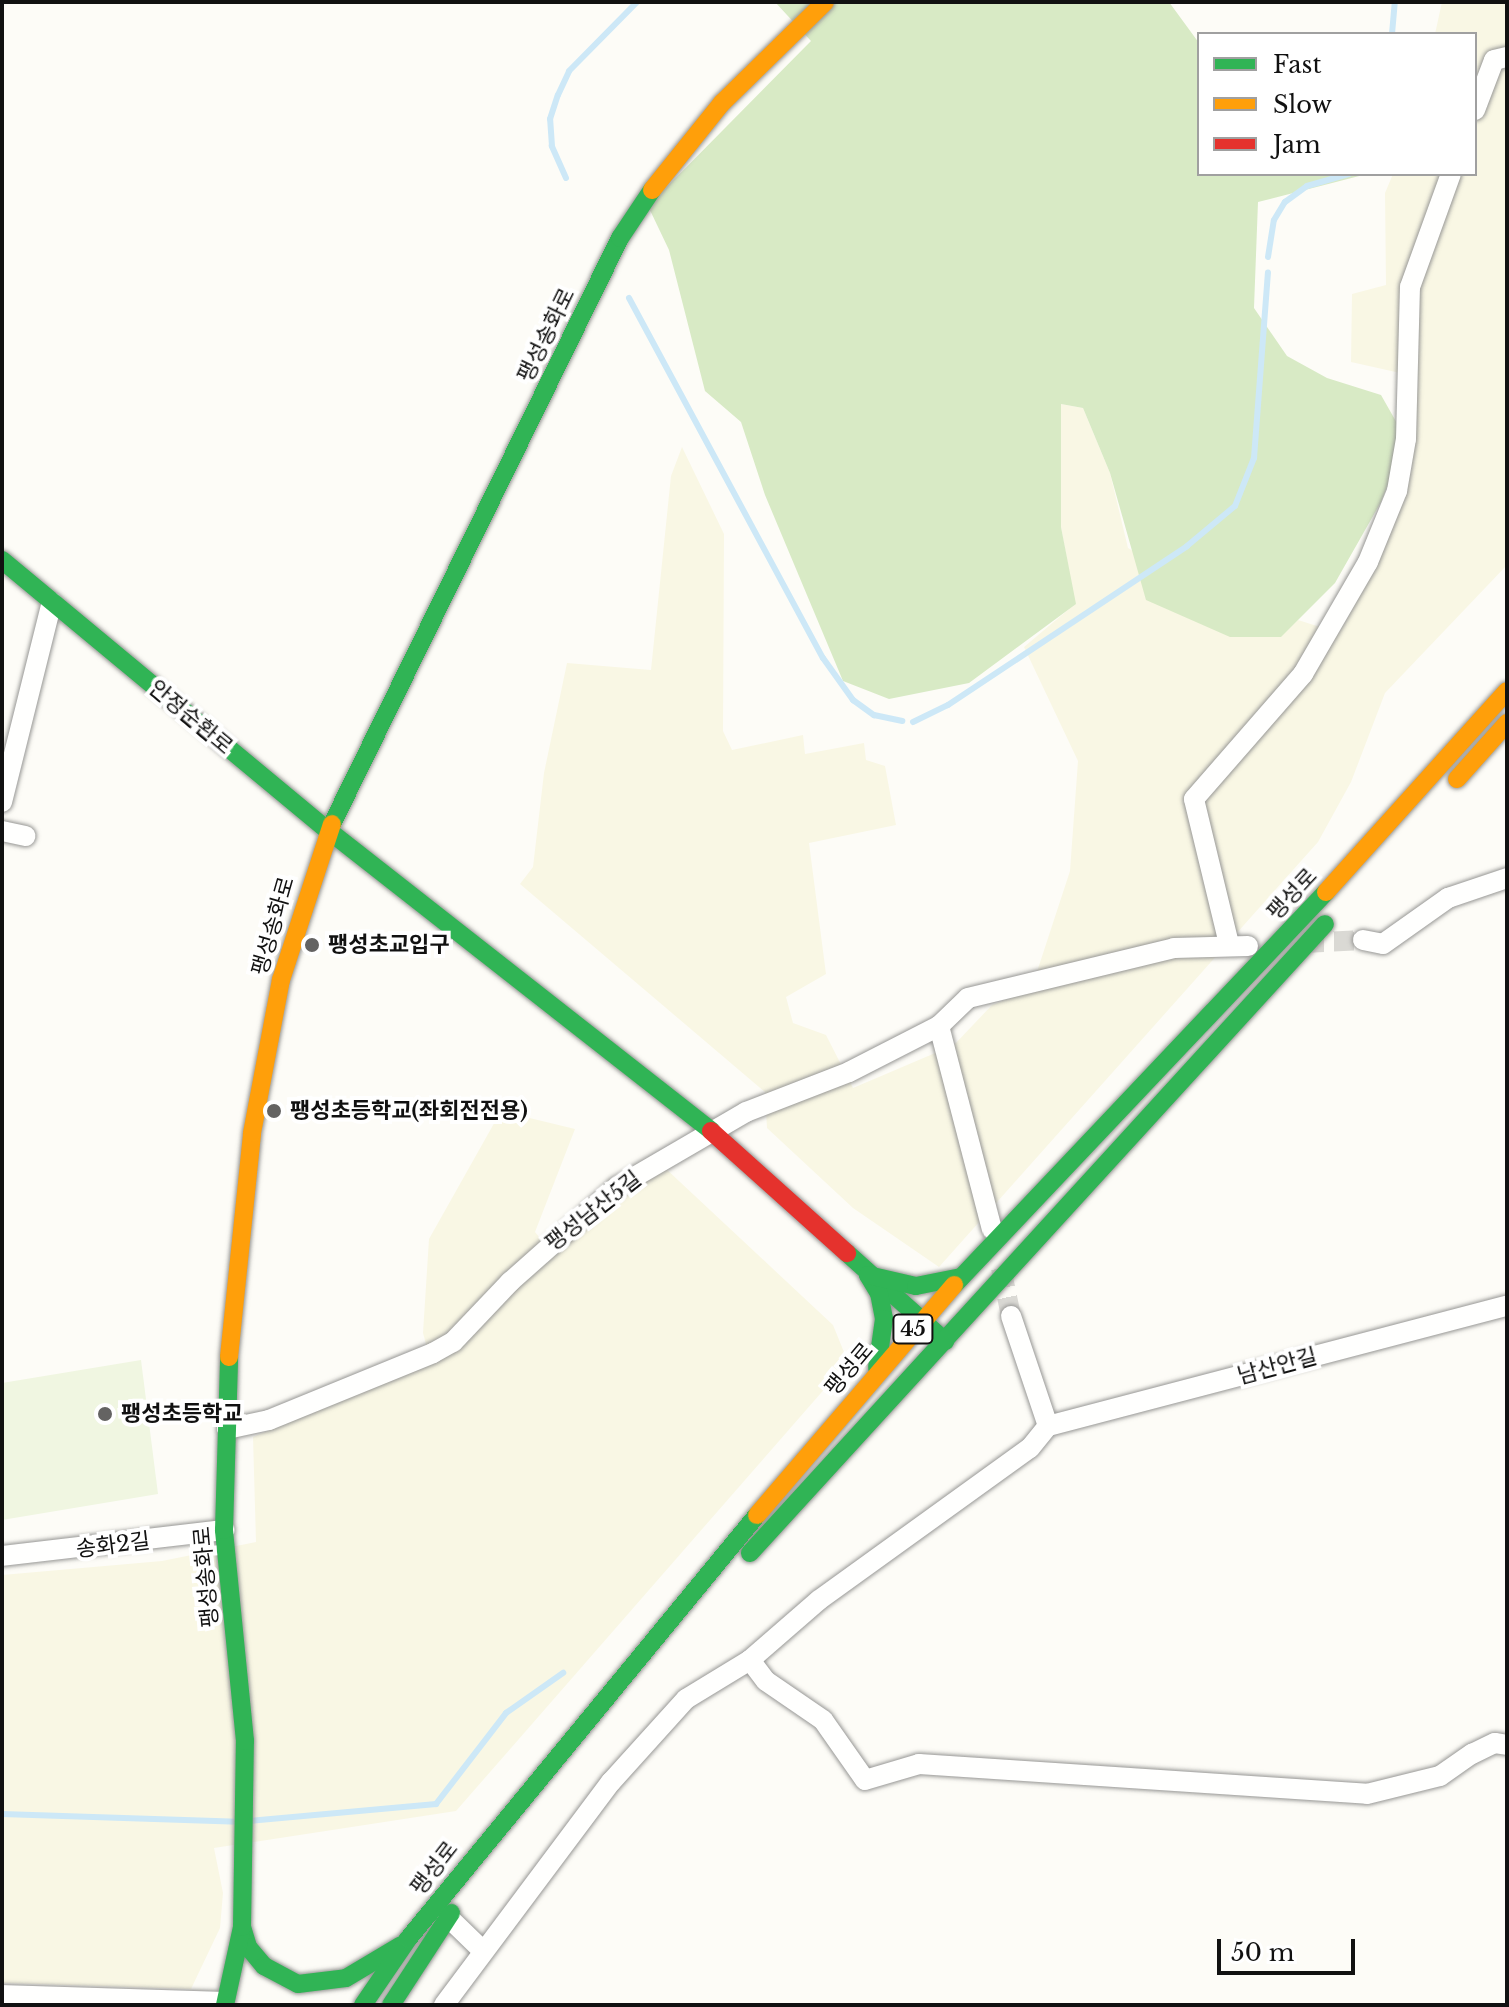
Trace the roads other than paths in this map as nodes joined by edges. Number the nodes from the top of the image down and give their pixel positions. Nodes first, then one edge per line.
1 (825, 2) edge
2 (1507, 57) edge
3 (1477, 105) edge
4 (1450, 176) edge
5 (2, 560) edge
6 (52, 602) junction
7 (1507, 691) edge
8 (1507, 723) edge
9 (1444, 793) dead end
10 (2, 802) edge
11 (2, 831) edge
12 (329, 831) junction
13 (25, 836) dead end
14 (1507, 878) edge
15 (1349, 897) dead end
16 (1363, 940) tunnel mouth
17 (939, 1026) junction
18 (711, 1131) junction
19 (992, 1229) dead end
20 (868, 1275) junction
21 (963, 1276) junction
22 (1507, 1306) edge
23 (1011, 1316) tunnel mouth
24 (921, 1320) junction
25 (945, 1341) junction
26 (871, 1379) junction
27 (1048, 1426) junction
28 (227, 1429) junction
29 (224, 1530) junction
30 (2, 1556) edge
31 (750, 1660) junction
32 (1507, 1745) edge
33 (448, 1917) junction
34 (242, 1927) junction
35 (408, 1939) junction
36 (482, 1950) junction
37 (2, 1995) edge
38 (224, 2003) edge
39 (363, 2005) edge
40 (391, 2005) edge
41 (444, 2005) edge

1 - 12 main road, 팽성송화로
2 - 3 street
4 - 17 street, 팽성남산5길
5 - 6 main road, 안정순환로
6 - 10 street
6 - 12 main road, 안정순환로
7 - 21 main road, 팽성로 / 45
8 - 9 main road
11 - 13 street
12 - 18 main road, 안정순환로
12 - 28 main road, 팽성송화로
14 - 16 street
15 - 25 main road, 팽성로 / 45
17 - 18 street, 팽성남산5길
17 - 19 street
18 - 20 main road, 안정순환로
18 - 28 street, 팽성남산5길
20 - 21 main road
20 - 24 main road, 안정순환로
20 - 26 main road
21 - 24 main road, 팽성로 / 45
22 - 27 street, 남산안길
23 - 27 street
24 - 25 main road, 안정순환로
24 - 26 main road, 팽성로 / 45
25 - 33 main road, 팽성로 / 45
26 - 35 main road, 팽성로 / 45
27 - 31 street
28 - 29 main road, 팽성송화로
29 - 30 street, 송화2길
29 - 34 main road, 팽성송화로
31 - 32 street
31 - 36 street
33 - 36 street
33 - 40 main road, 팽성로 / 45
34 - 35 main road
34 - 38 main road, 팽성송화로
35 - 39 main road, 팽성로 / 45
36 - 41 street
37 - 38 street

